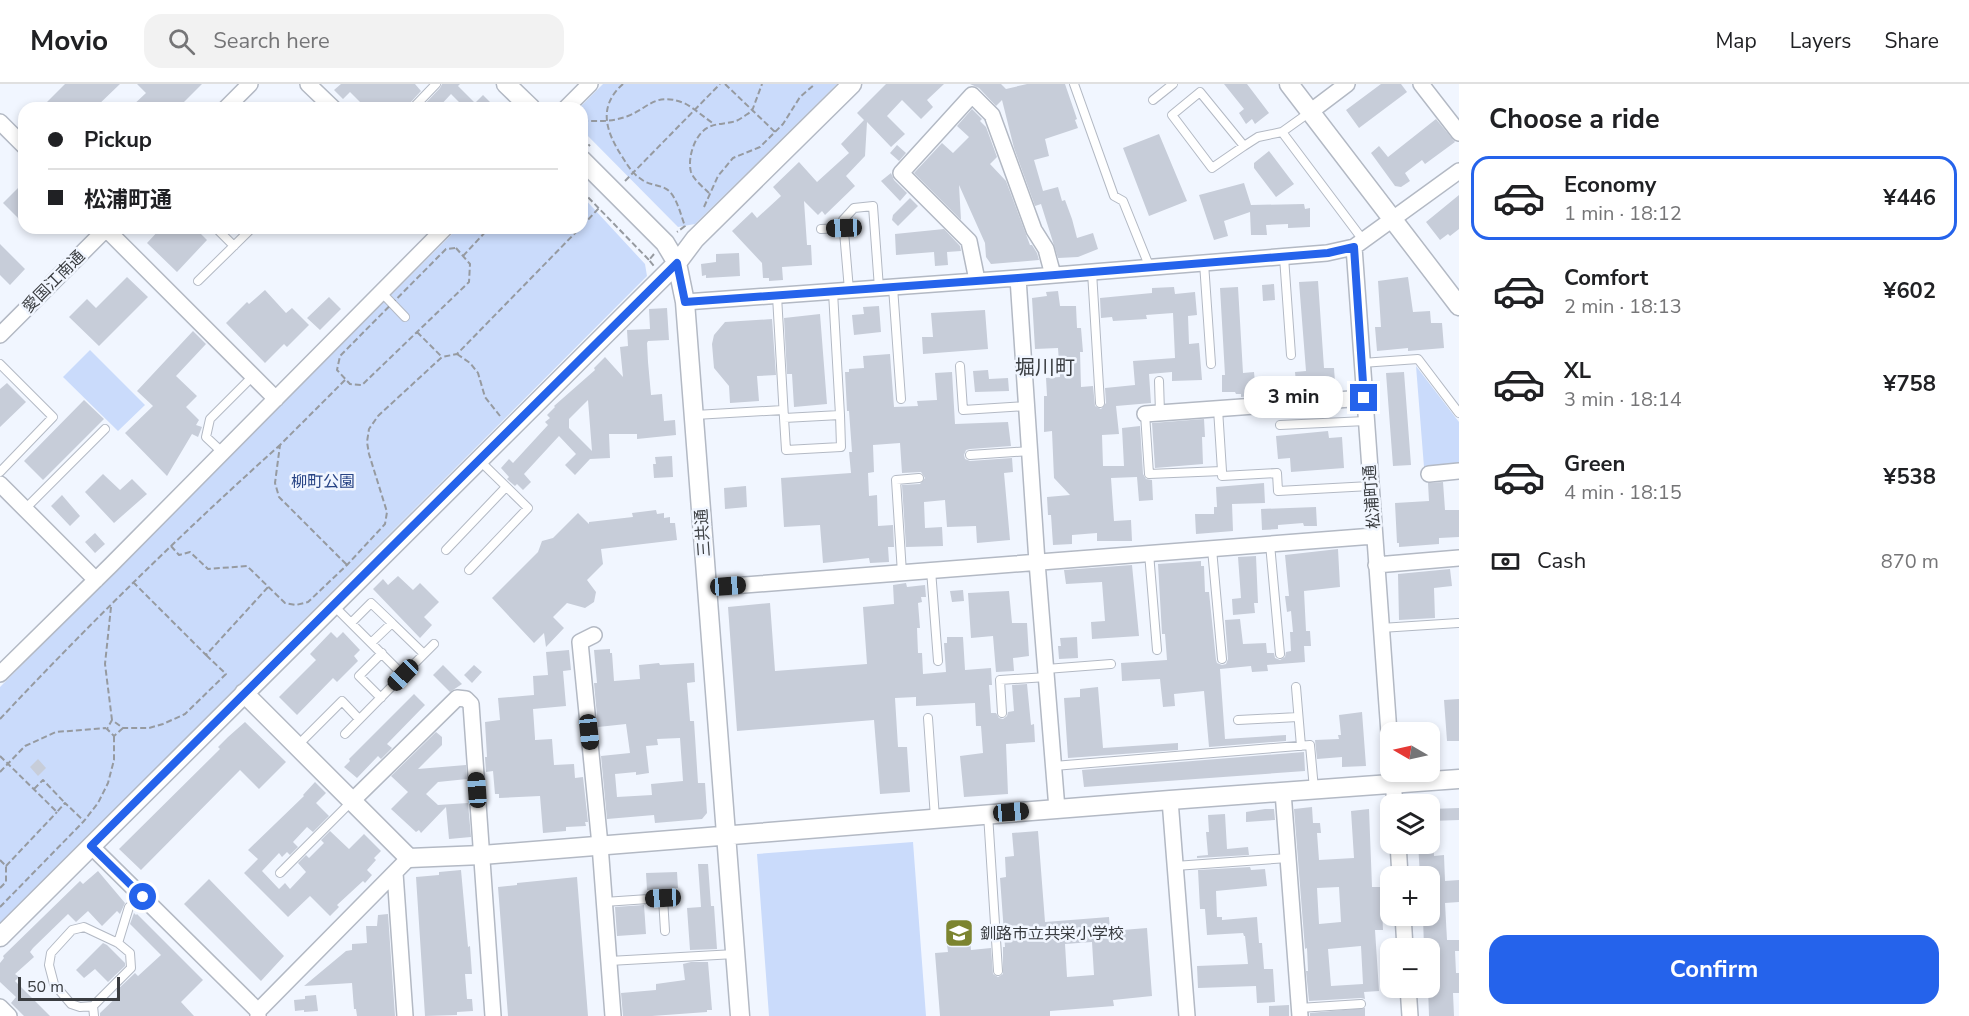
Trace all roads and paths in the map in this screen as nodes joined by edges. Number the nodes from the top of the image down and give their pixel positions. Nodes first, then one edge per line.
1 (250, 84) edge
2 (309, 84) edge
3 (436, 84) edge
4 (506, 84) edge
5 (590, 84) edge
6 (623, 84) edge
7 (720, 84) edge
8 (725, 84) edge
9 (762, 84) edge
10 (815, 84) edge
11 (852, 84) edge
12 (1074, 84) edge
13 (1173, 84) edge
14 (1289, 84) edge
15 (1347, 84) edge
16 (1421, 84) edge
17 (1153, 100) dead end
18 (232, 102) edge
19 (327, 102) edge
20 (419, 102) edge
21 (525, 102) edge
22 (572, 102) edge
23 (694, 111) junction
24 (752, 111) junction
25 (1310, 112) junction
26 (588, 120) edge
27 (607, 121) junction
28 (0, 122) edge
29 (715, 125) junction
30 (1282, 132) junction
31 (775, 133) junction
32 (1459, 133) edge
33 (18, 140) edge
34 (1244, 146) junction
35 (588, 166) edge
36 (1459, 171) edge
37 (633, 172) junction
38 (625, 181) dead end
39 (709, 193) junction
40 (588, 197) edge
41 (704, 207) dead end
42 (599, 208) junction
43 (1393, 219) junction
44 (588, 220) edge
45 (692, 220) dead end
46 (844, 228) junction
47 (821, 229) dead end
48 (686, 233) junction
49 (100, 234) edge
50 (112, 234) edge
51 (222, 234) edge
52 (246, 234) edge
53 (440, 234) edge
54 (483, 234) edge
55 (574, 234) edge
56 (1359, 243) junction
57 (234, 246) junction
58 (656, 252) dead end
59 (463, 256) dead end
60 (1284, 256) junction
61 (649, 260) junction
62 (677, 263) junction
63 (1204, 263) junction
64 (656, 268) dead end
65 (1150, 268) junction
66 (1092, 272) junction
67 (1053, 275) junction
68 (1018, 278) junction
69 (977, 280) junction
70 (198, 281) dead end
71 (886, 287) junction
72 (849, 290) junction
73 (833, 291) junction
74 (382, 293) junction
75 (777, 296) junction
76 (685, 302) junction
77 (1459, 306) edge
78 (405, 316) dead end
79 (417, 332) dead end
80 (0, 335) edge
81 (457, 354) junction
82 (1291, 355) dead end
83 (442, 357) junction
84 (1362, 363) junction
85 (0, 364) edge
86 (1211, 364) dead end
87 (960, 366) dead end
88 (7, 371) junction
89 (253, 376) junction
90 (0, 378) edge
91 (345, 380) dead end
92 (1158, 381) dead end
93 (1364, 398) junction
94 (276, 399) junction
95 (901, 399) dead end
96 (1100, 403) dead end
97 (1027, 406) junction
98 (1218, 409) junction
99 (1153, 413) junction
100 (1459, 413) edge
101 (784, 414) junction
102 (693, 415) junction
103 (840, 415) junction
104 (1366, 421) junction
105 (1280, 425) dead end
106 (510, 428) junction
107 (105, 429) dead end
108 (280, 445) junction
109 (1030, 451) junction
110 (223, 453) junction
111 (970, 455) dead end
112 (478, 460) junction
113 (1222, 471) junction
114 (1459, 471) edge
115 (0, 472) edge
116 (1429, 474) dead end
117 (919, 478) dead end
118 (0, 484) edge
119 (1370, 486) junction
120 (506, 487) junction
121 (11, 495) junction
122 (0, 507) edge
123 (25, 509) junction
124 (1374, 536) junction
125 (1270, 544) junction
126 (171, 546) junction
127 (1212, 549) junction
128 (446, 550) dead end
129 (1149, 553) junction
130 (1459, 558) edge
131 (1037, 562) junction
132 (1376, 565) junction
133 (469, 570) dead end
134 (931, 570) junction
135 (354, 571) junction
136 (902, 573) junction
137 (96, 580) junction
138 (133, 582) junction
139 (269, 586) junction
140 (706, 588) junction
141 (111, 604) junction
142 (333, 605) junction
143 (351, 623) junction
144 (392, 623) junction
145 (1458, 623) edge
146 (1381, 628) junction
147 (594, 635) dead end
148 (372, 643) junction
149 (434, 644) dead end
150 (1157, 650) dead end
151 (382, 653) junction
152 (424, 654) junction
153 (1280, 654) dead end
154 (206, 656) junction
155 (1222, 659) dead end
156 (938, 661) dead end
157 (1111, 664) dead end
158 (1046, 673) junction
159 (0, 674) edge
160 (403, 675) junction
161 (1296, 687) dead end
162 (244, 693) junction
163 (381, 698) junction
164 (1002, 713) dead end
165 (1298, 717) junction
166 (928, 718) dead end
167 (0, 719) edge
168 (359, 719) junction
169 (112, 720) junction
170 (1238, 720) dead end
171 (1388, 722) edge
172 (123, 728) junction
173 (107, 729) junction
174 (345, 734) dead end
175 (114, 736) junction
176 (297, 746) junction
177 (1301, 746) junction
178 (0, 756) edge
179 (8, 764) junction
180 (1054, 766) junction
181 (0, 772) edge
182 (1380, 779) edge
183 (1440, 779) edge
184 (1459, 780) edge
185 (34, 789) junction
186 (1314, 789) junction
187 (1283, 792) junction
188 (1170, 800) junction
189 (352, 801) junction
190 (66, 803) junction
191 (1057, 809) junction
192 (57, 812) junction
193 (988, 814) junction
194 (935, 818) junction
195 (84, 821) junction
196 (725, 834) junction
197 (600, 845) junction
198 (91, 846) junction
199 (482, 855) junction
200 (409, 858) junction
201 (1288, 858) junction
202 (0, 860) edge
203 (6, 866) junction
204 (1175, 866) junction
205 (280, 873) dead end
206 (395, 873) junction
207 (0, 888) edge
208 (143, 897) junction
209 (604, 902) junction
210 (0, 907) edge
211 (665, 931) dead end
212 (0, 937) edge
213 (118, 943) junction
214 (735, 954) junction
215 (609, 960) junction
216 (998, 971) dead end
217 (1409, 998) edge
218 (1361, 1004) dead end
219 (93, 1006) junction
220 (0, 1007) edge
221 (1300, 1012) edge
222 (258, 1013) edge
223 (9, 1016) edge
224 (94, 1016) edge
225 (405, 1016) edge
226 (493, 1016) edge
227 (613, 1016) edge
228 (740, 1016) edge
229 (1187, 1016) edge
230 (1410, 1016) edge

1 - 18 street
2 - 19 street
3 - 20 lane
4 - 21 street
5 - 22 street
6 - 27 path
7 - 23 path
8 - 24 path
9 - 24 path
10 - 31 path
11 - 48 street
12 - 65 lane
13 - 17 lane
14 - 25 street
15 - 25 street
16 - 32 street
23 - 27 path
23 - 29 path
23 - 37 path
24 - 29 path
24 - 31 path
25 - 30 lane
25 - 43 street
26 - 27 path
27 - 37 path
28 - 33 street
29 - 39 path
30 - 34 lane
30 - 56 lane
31 - 39 path
34 - 34 lane
35 - 62 street, 三共通
36 - 43 street
37 - 38 path
37 - 48 path
39 - 41 path
40 - 42 path
42 - 44 path
42 - 61 path
43 - 56 street
43 - 77 street
45 - 48 path
46 - 47 lane
46 - 71 lane
46 - 72 lane
48 - 62 street
49 - 80 street, 愛国江南通
50 - 89 street
51 - 57 lane
52 - 57 lane
53 - 74 street
54 - 59 path
55 - 81 path
56 - 60 street
56 - 84 street, 松浦町通
57 - 70 lane
58 - 61 path
60 - 63 street
60 - 82 lane
61 - 64 path
62 - 76 street, 三共通
62 - 106 street
63 - 65 street
63 - 86 lane
65 - 66 street
66 - 67 street
66 - 96 lane
67 - 68 street
67 - 69 street
68 - 69 street
68 - 97 street
69 - 71 street
71 - 72 street
71 - 95 lane
72 - 73 street
73 - 75 street
73 - 103 lane
74 - 78 lane
74 - 94 street
75 - 76 street
75 - 101 lane
76 - 102 street, 三共通
79 - 83 path
81 - 83 path
81 - 106 path
83 - 135 path
84 - 93 street, 松浦町通
84 - 100 lane
85 - 88 lane
87 - 97 lane
88 - 90 lane
88 - 115 lane
89 - 94 street
89 - 110 lane
91 - 108 path
92 - 99 lane
93 - 98 street
93 - 104 street, 松浦町通
94 - 110 street
97 - 109 street
98 - 99 street
98 - 113 lane
99 - 113 lane
101 - 102 lane
101 - 103 lane
101 - 103 lane
102 - 140 street, 三共通
104 - 105 lane
104 - 119 street, 松浦町通
106 - 112 street
107 - 123 lane
108 - 126 path
108 - 135 path
109 - 111 lane
109 - 131 street
110 - 137 street
112 - 120 lane
112 - 135 street
113 - 119 lane
114 - 116 street
117 - 136 lane
118 - 121 street
119 - 124 street, 松浦町通
120 - 128 lane
120 - 133 lane
121 - 122 street
121 - 123 street
123 - 137 street
124 - 125 street
124 - 132 street, 松浦町通
125 - 127 street
125 - 153 lane
126 - 138 path
126 - 139 path
127 - 129 street
127 - 155 lane
129 - 131 street
129 - 150 lane
130 - 132 street
131 - 134 street
131 - 158 street
132 - 146 street, 松浦町通
134 - 136 street
134 - 156 lane
135 - 139 path
135 - 142 street
136 - 140 street
137 - 159 street
138 - 141 path
138 - 154 path
139 - 154 path
140 - 196 street, 三共通
141 - 167 path
141 - 169 path
142 - 143 lane
142 - 162 street
143 - 144 lane
143 - 148 lane
144 - 148 lane
144 - 152 lane
145 - 146 lane
146 - 171 street, 松浦町通
147 - 197 street
148 - 151 lane
149 - 152 lane
151 - 160 lane
151 - 163 lane
152 - 160 lane
154 - 172 path
157 - 158 lane
158 - 164 lane
158 - 180 street
160 - 163 lane
161 - 165 lane
162 - 176 street
162 - 198 street
163 - 168 lane
165 - 170 lane
165 - 177 lane
166 - 194 lane
168 - 174 lane
168 - 176 lane
169 - 172 path
169 - 173 path
172 - 175 path
173 - 175 path
173 - 179 path
175 - 195 path
176 - 189 street
177 - 180 lane
177 - 186 lane
178 - 179 path
179 - 181 path
179 - 185 path
180 - 191 street
182 - 186 street
183 - 184 street
185 - 190 path
185 - 192 path
186 - 187 street
187 - 188 street
187 - 201 street
188 - 191 street
188 - 204 street
189 - 199 street
189 - 200 street
189 - 205 lane
190 - 192 path
190 - 195 path
191 - 193 street
192 - 203 path
193 - 194 street
193 - 216 lane
194 - 196 street
195 - 210 path
196 - 197 street
196 - 214 street, 三共通
197 - 199 street
197 - 209 street
198 - 208 street
198 - 212 street
199 - 200 street
199 - 226 street
200 - 206 street
201 - 204 lane
201 - 221 street
202 - 203 path
203 - 207 path
204 - 229 street
206 - 222 street
206 - 225 street
208 - 213 lane
208 - 222 street
209 - 211 lane
209 - 215 street
213 - 219 lane
213 - 219 lane
214 - 215 lane
214 - 228 street, 三共通
215 - 227 street
217 - 230 street
218 - 221 lane
219 - 224 lane
220 - 223 street

